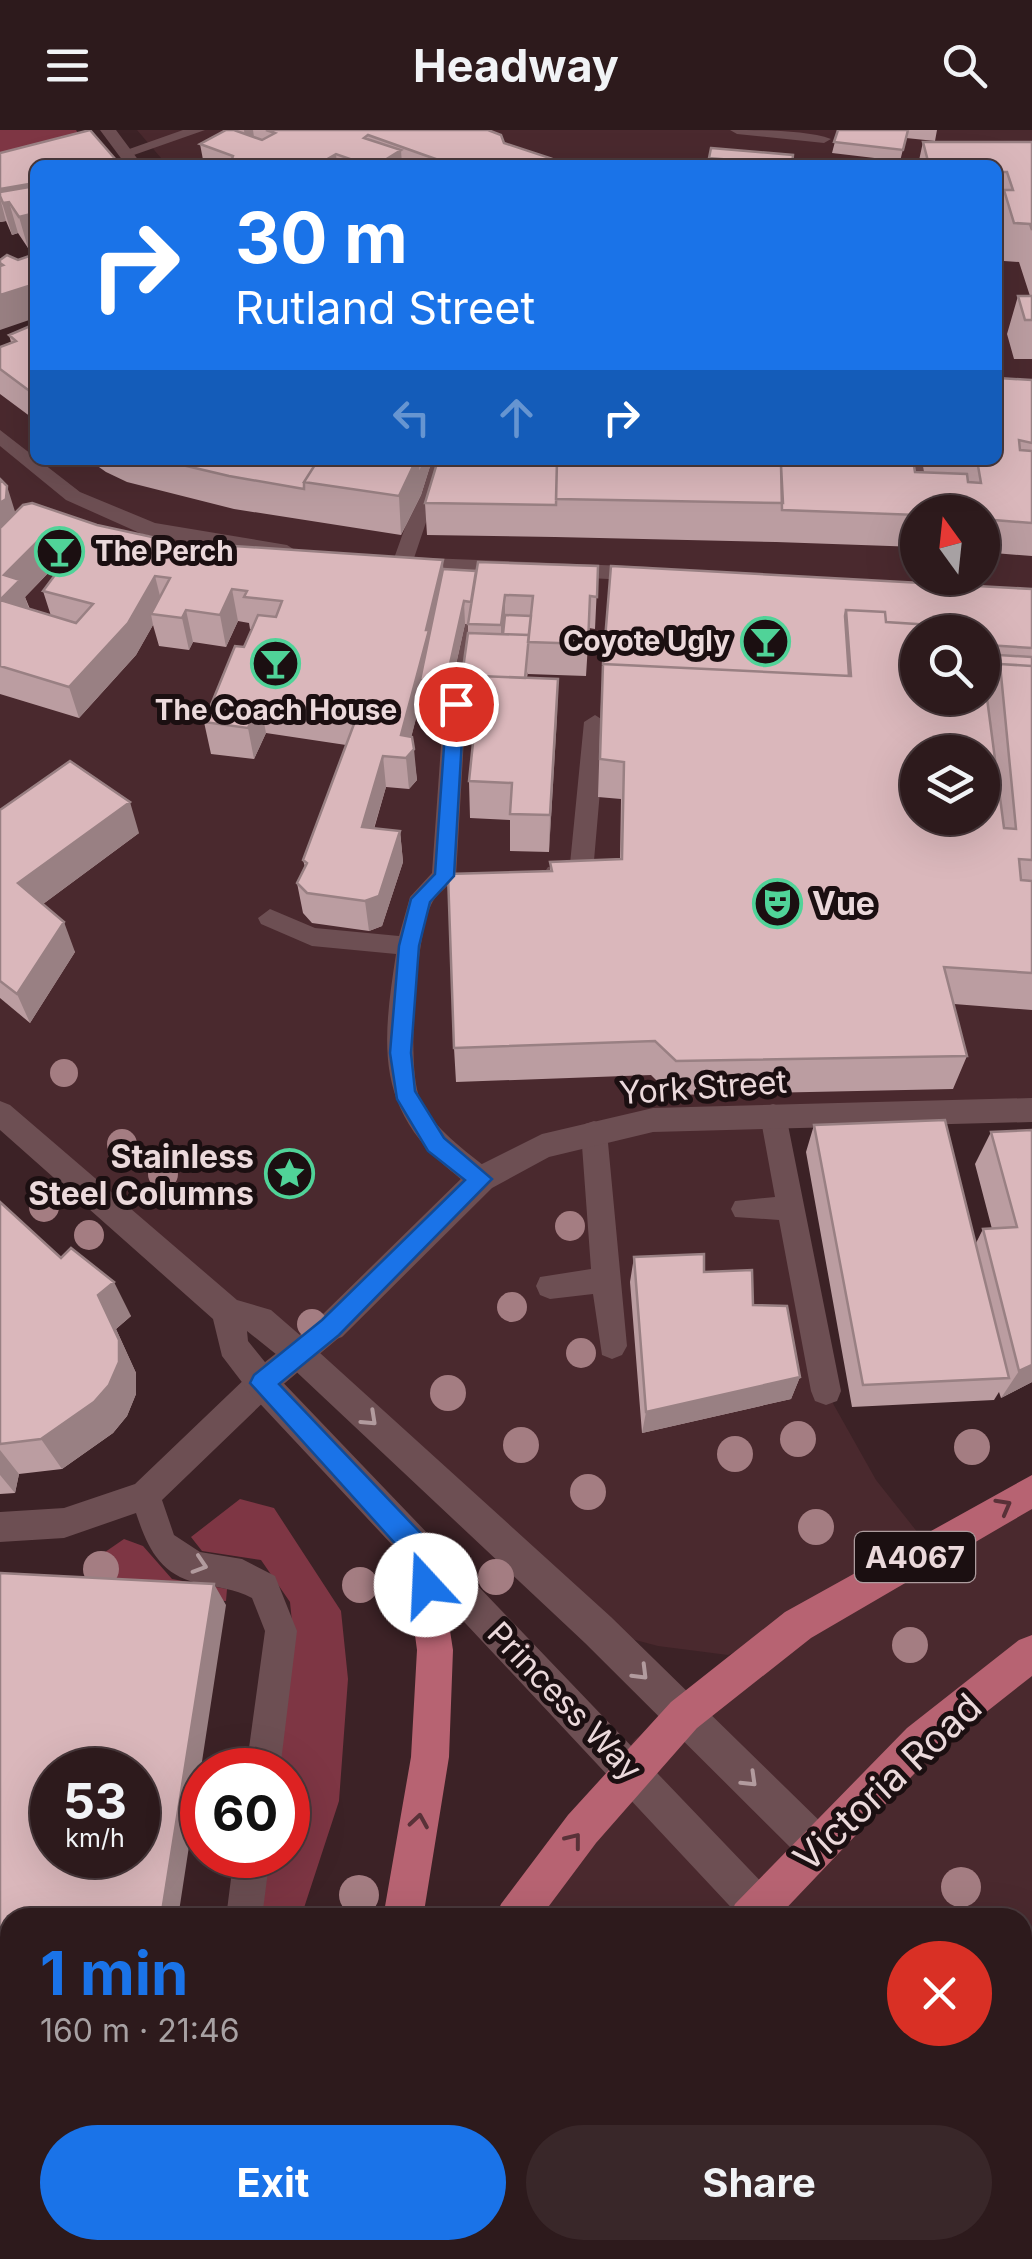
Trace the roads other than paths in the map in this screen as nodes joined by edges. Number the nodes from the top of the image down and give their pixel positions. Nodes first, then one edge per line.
1 (108, 130) edge
2 (198, 130) edge
3 (738, 130) edge
4 (824, 139) dead end
5 (130, 159) edge
6 (0, 436) edge
7 (436, 465) edge
8 (918, 465) edge
9 (923, 495) edge
10 (309, 554) edge
11 (393, 563) joint
12 (480, 566) junction
13 (678, 575) edge
14 (471, 594) edge
15 (469, 624) edge
16 (456, 704) joint
17 (595, 722) dead end
18 (522, 874) edge
19 (270, 918) dead end
20 (409, 946) junction
21 (1032, 1110) edge
22 (0, 1114) edge
23 (772, 1115) junction
24 (594, 1132) junction
25 (480, 1179) junction
26 (790, 1208) junction
27 (745, 1209) dead end
28 (608, 1280) junction
29 (550, 1286) dead end
30 (228, 1312) junction
31 (331, 1327) joint
32 (612, 1346) dead end
33 (298, 1353) junction
34 (262, 1383) junction
35 (826, 1391) dead end
36 (1032, 1490) edge
37 (145, 1494) junction
38 (0, 1527) edge
39 (421, 1553) junction
40 (1032, 1653) edge
41 (684, 1715) junction
42 (266, 1748) edge
43 (635, 1773) junction
44 (816, 1845) junction
45 (249, 1878) edge
46 (245, 1908) edge
47 (406, 1908) edge
48 (522, 1908) edge
49 (750, 1908) edge
50 (757, 1908) edge

1 - 5 street
2 - 5 lane
3 - 4 lane
6 - 10 street
7 - 11 lane
8 - 9 street
11 - 12 street
12 - 13 street
12 - 14 street
15 - 16 street
16 - 20 lane
17 - 18 lane
19 - 20 lane
20 - 25 lane
21 - 23 street, York Street
22 - 30 street
23 - 24 street, York Street
23 - 26 lane
24 - 25 street, York Street
24 - 28 lane
25 - 31 street, York Street
26 - 27 lane
26 - 35 lane
28 - 29 lane
28 - 32 lane
30 - 33 street
30 - 34 street, Princess Way
31 - 33 lane
33 - 34 lane
33 -> 41 street
34 - 37 lane
34 - 39 street, Princess Way
41 -> 36 main road, A4067
37 - 38 lane
37 -> 42 lane
39 - 43 street, Princess Way
47 -> 39 main road
40 - 44 main road, Victoria Road
41 - 43 main road, A4067
41 -> 44 street
48 -> 43 main road, A4067
43 - 49 street, Princess Way
44 - 50 main road, Victoria Road
45 - 46 lane

